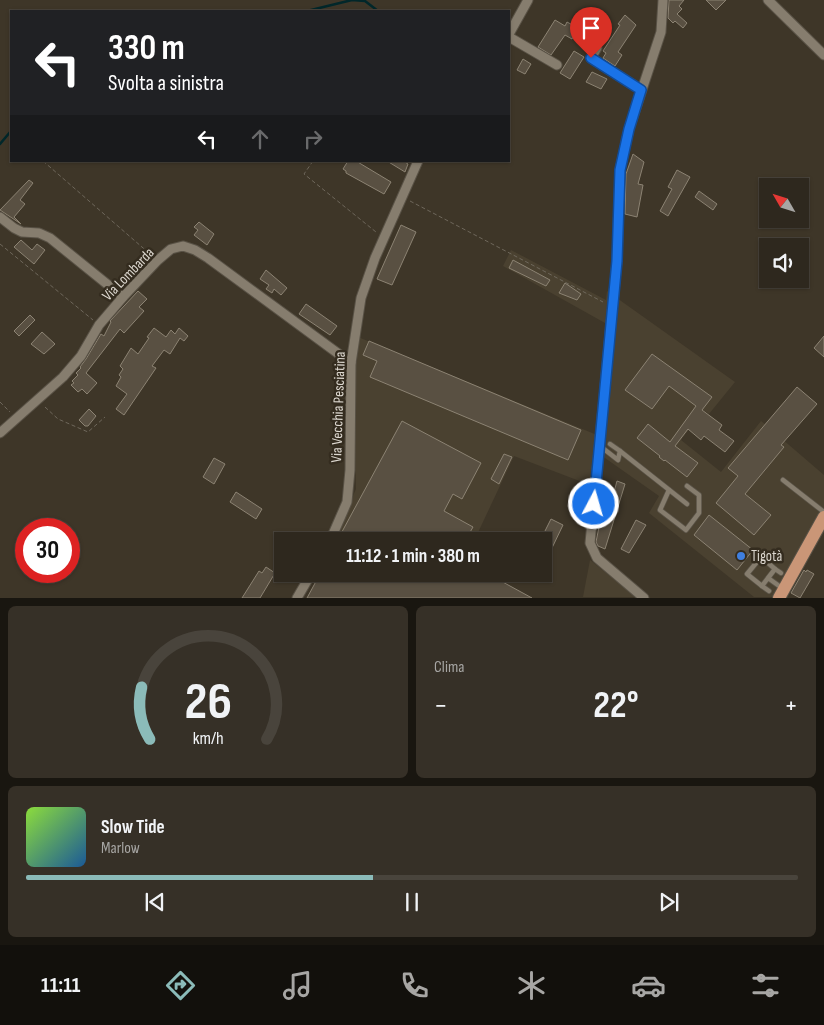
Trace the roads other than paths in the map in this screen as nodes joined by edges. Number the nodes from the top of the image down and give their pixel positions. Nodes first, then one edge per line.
1 (528, 0) edge
2 (663, 0) edge
3 (768, 0) edge
4 (510, 33) edge
5 (510, 36) edge
6 (597, 48) dead end
7 (824, 55) edge
8 (557, 65) dead end
9 (641, 90) junction
10 (418, 162) edge
11 (0, 217) edge
12 (123, 297) junction
13 (351, 364) junction
14 (0, 433) edge
15 (610, 444) dead end
16 (600, 446) junction
17 (620, 451) junction
18 (783, 480) dead end
19 (687, 486) dead end
20 (669, 490) junction
21 (687, 504) dead end
22 (824, 512) edge
23 (824, 516) edge
24 (334, 532) edge
25 (775, 569) junction
26 (781, 573) dead end
27 (768, 578) junction
28 (306, 582) edge
29 (762, 586) junction
30 (777, 592) edge
31 (297, 598) edge
32 (644, 598) edge

1 - 4 street
2 - 9 street
3 - 7 street
5 - 8 street
6 - 9 street
9 - 16 street
10 - 13 street, Via Vecchia Pesciatina
11 - 12 street
12 - 13 street, Via Lombarda
12 - 14 street, Via Lombarda
13 - 24 street, Via Vecchia Pesciatina
15 - 17 lane
16 - 17 lane
16 - 32 street
17 - 20 lane
18 - 22 lane
19 - 20 lane
20 - 21 lane
23 - 30 main road
25 - 26 lane
25 - 27 lane
25 - 29 lane
27 - 29 lane
27 - 30 lane
28 - 31 street
29 - 30 lane

